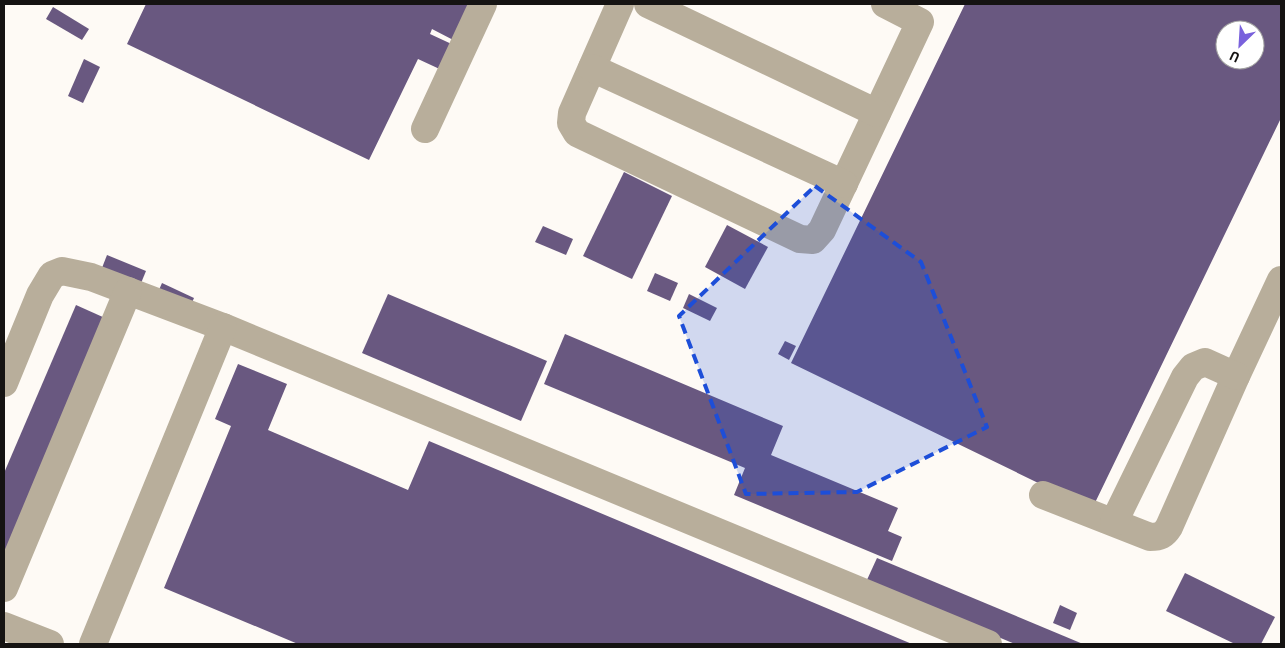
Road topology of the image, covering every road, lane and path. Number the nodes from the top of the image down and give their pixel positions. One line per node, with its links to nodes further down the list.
1 (483, 4): 8 (lane)
2 (620, 4): 6 (lane)
3 (648, 4): 7 (lane)
4 (885, 4): 5 (lane)
5 (924, 13): 7 (lane)
6 (592, 68): 9 (lane); 9 (lane)
7 (877, 113): 9 (lane)
8 (425, 129)
9 (844, 184)
10 (1281, 280): 13 (lane)
11 (128, 291): 12 (lane); 14 (lane); 17 (lane)
12 (223, 327): 20 (lane); 21 (lane)
13 (1236, 376): 16 (lane); 16 (lane)
14 (4, 383)
15 (1043, 495): 16 (lane)
16 (1114, 522)
17 (4, 588)
18 (4, 626): 19 (lane)
19 (50, 644)
20 (94, 644)
21 (988, 644)

